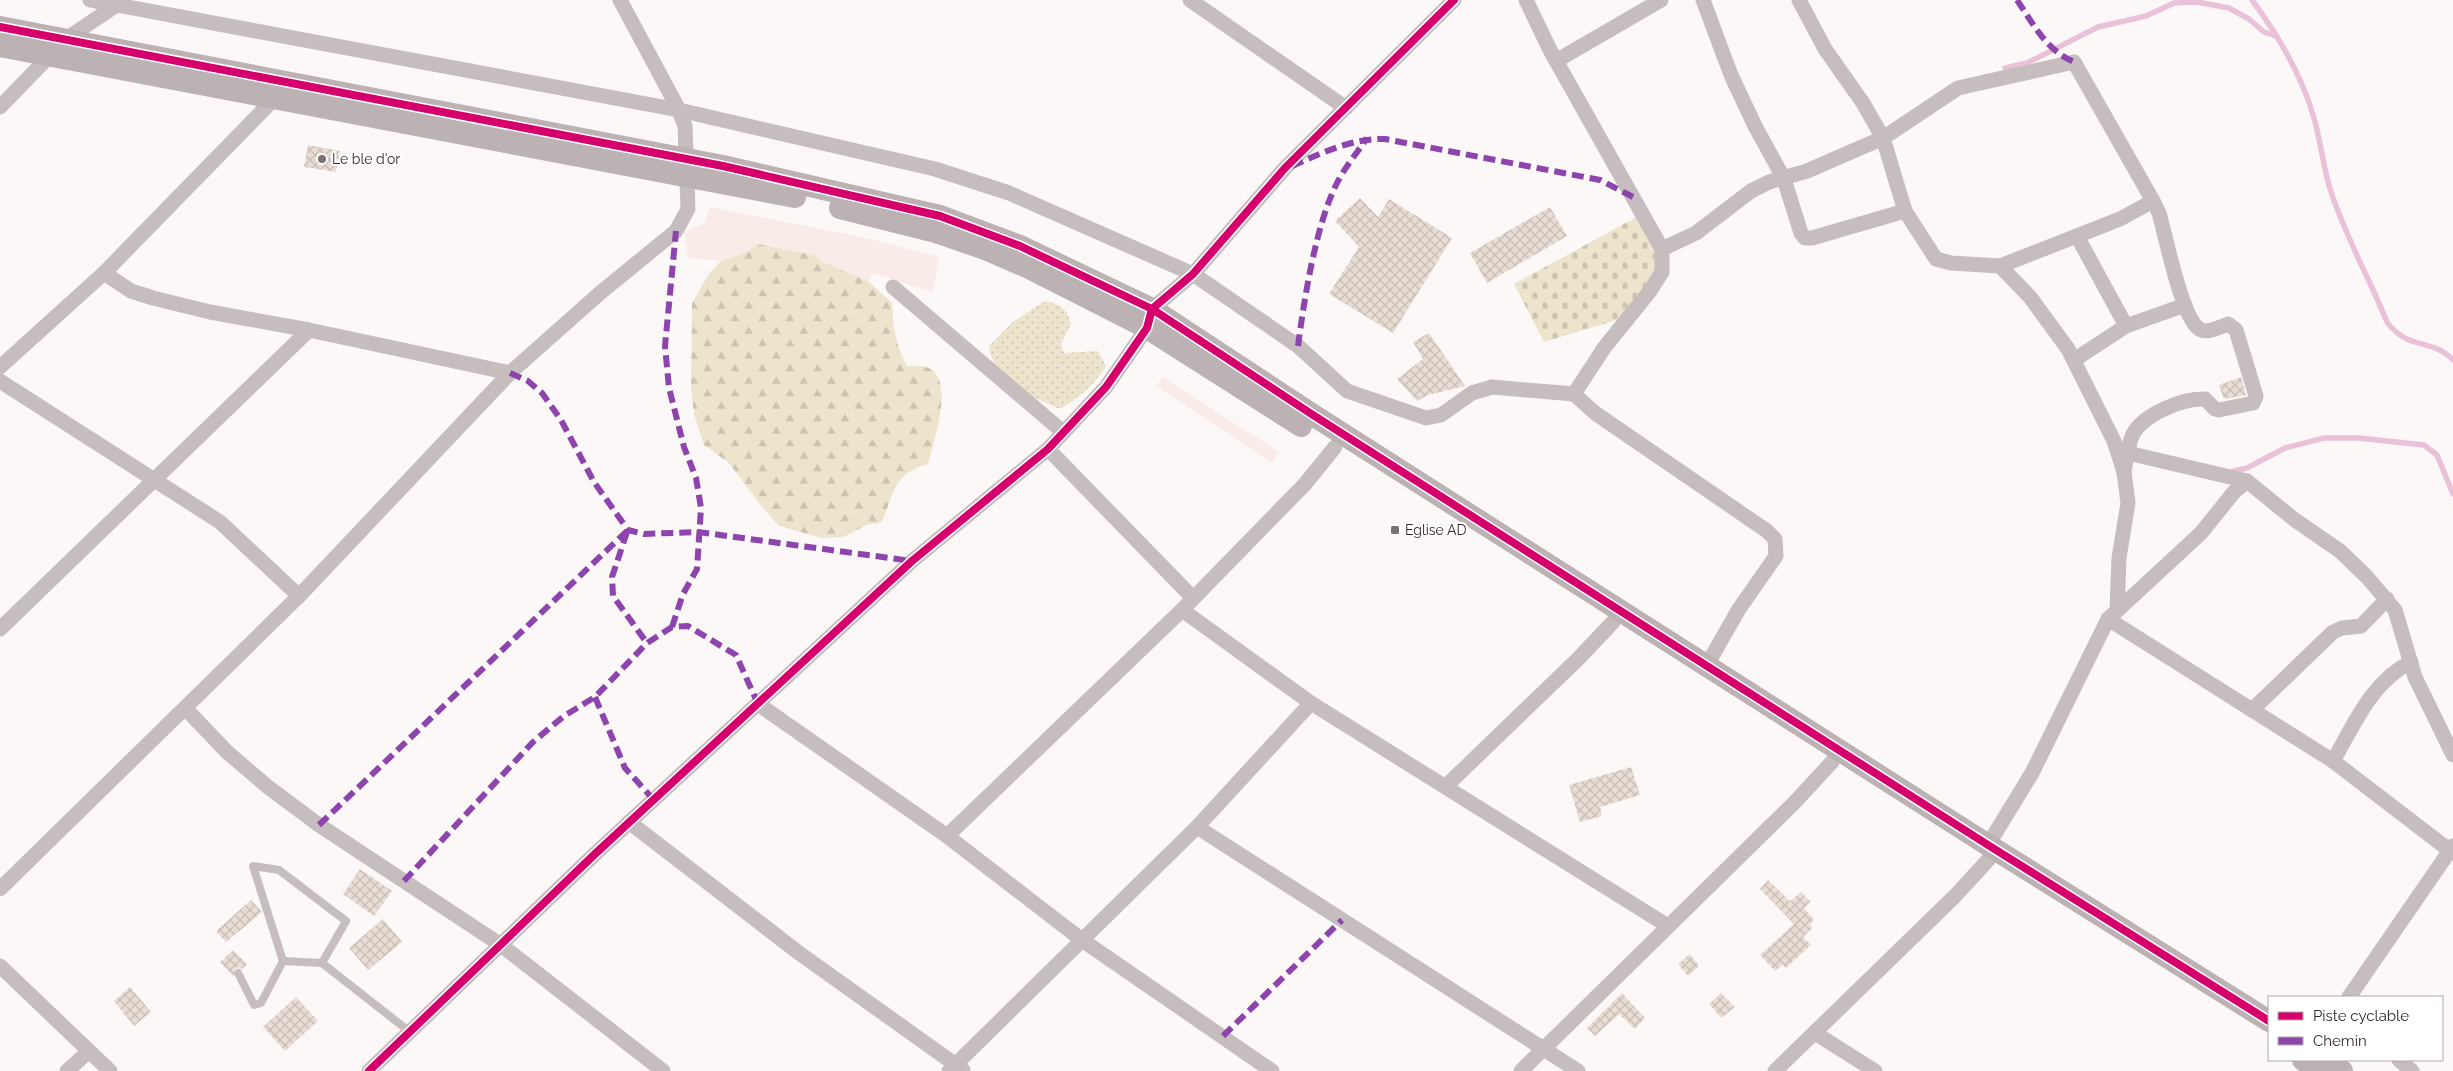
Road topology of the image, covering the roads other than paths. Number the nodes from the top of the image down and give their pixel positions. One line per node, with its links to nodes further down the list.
1 (90, 0): 9 (street)
2 (620, 0): 17 (street)
3 (1190, 0): 16 (street)
4 (1454, 0): 16 (street)
5 (1526, 0): 13 (street)
6 (1661, 0): 13 (street)
7 (1703, 0): 20 (street)
8 (1799, 0): 18 (street)
9 (120, 3): 12 (street); 17 (street)
10 (0, 27): 12 (street)
11 (0, 46): 12 (street)
12 (59, 47): 14 (street); 15 (street); 19 (street)
13 (1556, 61): 24 (street)
14 (275, 98): 19 (street); 26 (street)
15 (0, 107)
16 (1346, 108): 27 (street)
17 (679, 110): 19 (street); 27 (street)
18 (1883, 138): 20 (street); 21 (street); 22 (street)
19 (686, 168): 30 (street); 35 (street)
20 (1784, 179): 22 (street); 24 (street)
21 (2153, 201): 23 (street); 29 (street)
22 (1905, 211): 25 (street)
23 (2077, 236): 25 (street); 31 (street)
24 (1662, 249): 37 (street)
25 (2000, 266): 33 (street)
26 (104, 273): 32 (street); 34 (street)
27 (1193, 274): 30 (street); 37 (street)
28 (893, 287): 38 (street)
29 (2185, 305): 31 (street); 41 (street)
30 (1150, 318): 38 (street); 39 (street); 53 (street)
31 (2126, 326): 33 (street)
32 (309, 330): 35 (street); 43 (street)
33 (2074, 360): 42 (street)
34 (0, 367)
35 (510, 373): 45 (street)
36 (0, 381): 43 (street)
37 (1574, 394): 53 (street)
38 (1063, 432): 40 (street)
39 (1334, 447): 46 (street); 50 (street)
40 (1048, 449): 46 (street); 55 (street)
41 (2128, 453): 42 (street); 44 (street)
42 (2124, 472): 49 (street)
43 (156, 479): 45 (street); 51 (street)
44 (2247, 481): 47 (street); 49 (street)
45 (299, 596): 56 (street)
46 (1193, 598): 48 (street)
47 (2387, 599): 52 (street); 57 (street)
48 (1182, 610): 54 (street); 64 (street)
49 (2113, 614): 57 (street); 66 (street)
50 (1612, 622): 60 (street); 61 (street)
51 (0, 629)
52 (2410, 662): 58 (street); 59 (street)
53 (1707, 664): 66 (street)
54 (1311, 703): 61 (street); 63 (street)
55 (758, 704): 62 (street); 64 (street)
56 (186, 709): 67 (street); 70 (street)
57 (2252, 710): 59 (street)
58 (2453, 756)
59 (2333, 761): 65 (street)
60 (1832, 762): 66 (street); 68 (street)
61 (1446, 786): 68 (street)
62 (629, 822): 70 (street); 84 (street)
63 (1197, 827): 69 (street); 80 (street)
64 (948, 836): 69 (street)
65 (2451, 849): 75 (street)
66 (1989, 852): 76 (street); 78 (street); 79 (street)
67 (0, 889)
68 (1668, 926): 80 (street)
69 (1082, 940): 84 (street); 89 (street)
70 (501, 945): 77 (street); 88 (street)
71 (283, 961): 72 (lane); 72 (lane); 74 (lane)
72 (322, 962): 77 (lane)
73 (0, 966): 81 (street)
74 (238, 973)
75 (2350, 996)
76 (2268, 1019)
77 (410, 1032): 87 (street)
78 (1815, 1033): 92 (street); 93 (street)
79 (2268, 1037)
80 (1543, 1049): 90 (street); 91 (street)
81 (89, 1051): 85 (street); 86 (street)
82 (2400, 1061): 95 (street)
83 (2314, 1066): 94 (street)
84 (956, 1069)
85 (67, 1071)
86 (110, 1071)
87 (369, 1071)
88 (664, 1071)
89 (1272, 1071)
90 (1521, 1071)
91 (1578, 1071)
92 (1775, 1071)
93 (1875, 1071)
94 (2342, 1071)
95 (2412, 1071)

